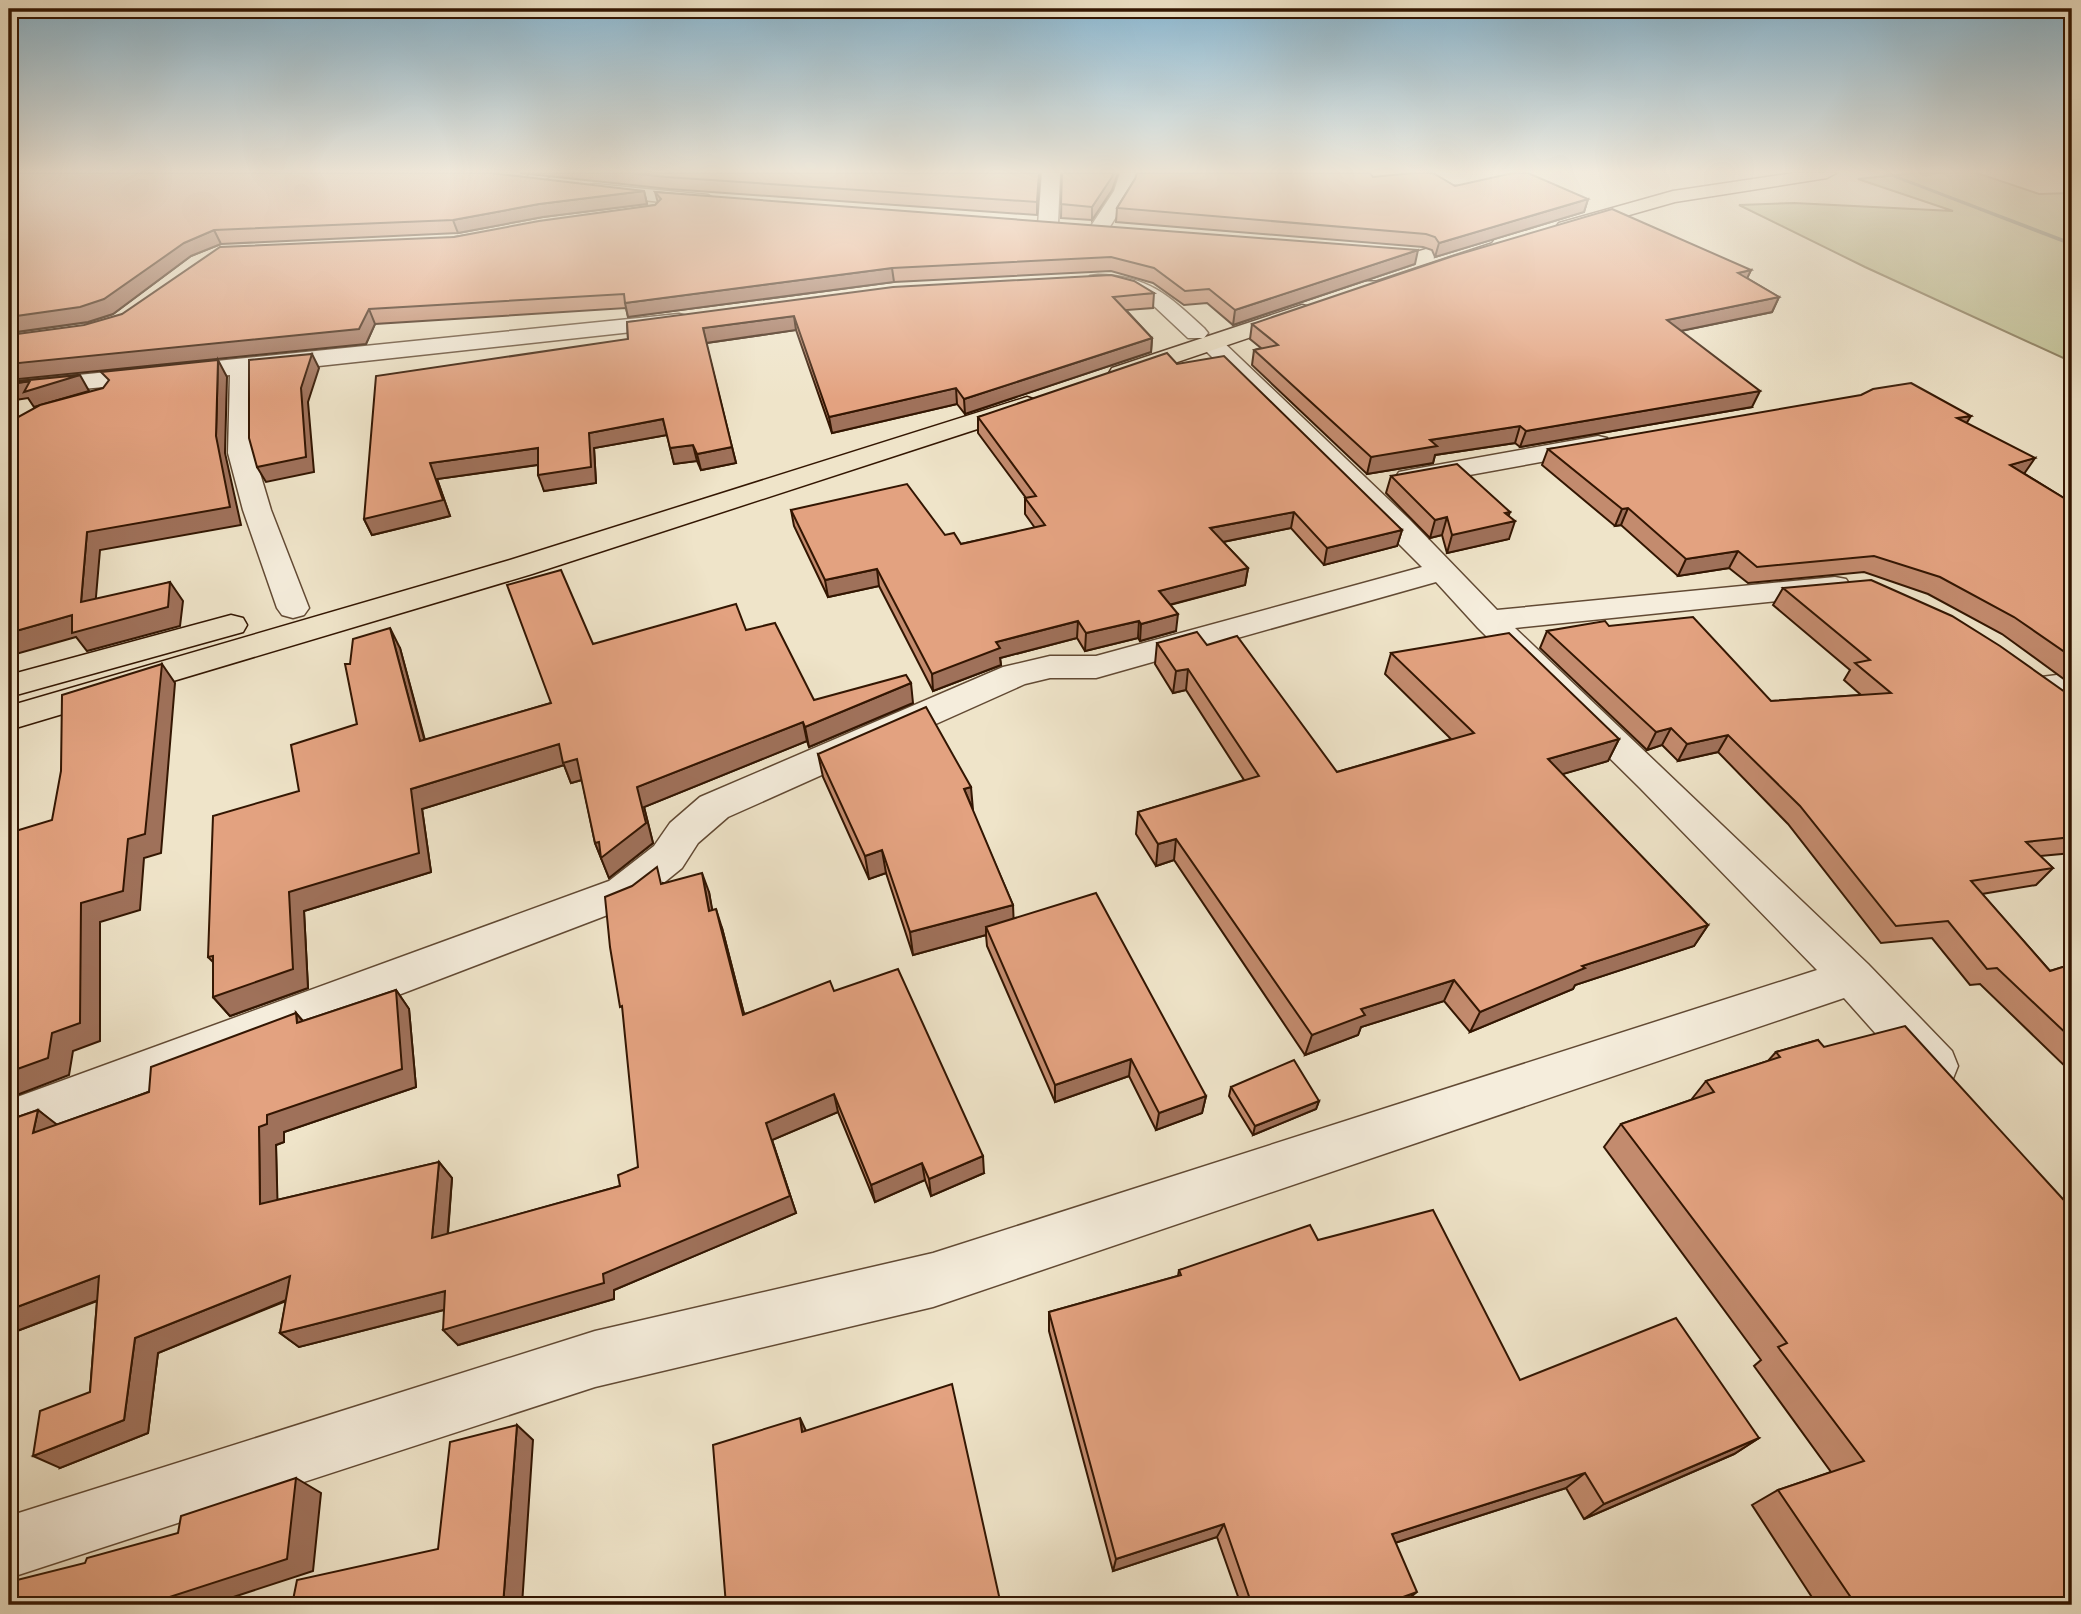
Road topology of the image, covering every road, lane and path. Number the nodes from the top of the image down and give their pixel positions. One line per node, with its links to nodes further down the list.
1 (1459, 248): 4 (main road)
2 (1477, 248): 4 (main road)
3 (1370, 251): 4 (street)
4 (1423, 256)
5 (1070, 282): 8 (street)
6 (1326, 298): 8 (main road)
7 (701, 318): 9 (street)
8 (1204, 338): 11 (main road); 15 (street)
9 (242, 367): 10 (street); 18 (street)
10 (183, 373): 12 (street); 13 (street)
11 (1094, 374)
12 (9, 389)
13 (68, 408)
14 (1619, 441): 15 (street)
15 (1358, 487): 16 (street)
16 (1441, 571): 19 (street); 24 (street)
17 (1864, 584): 19 (street)
18 (272, 614): 20 (main road); 21 (main road)
19 (1489, 621): 22 (street)
20 (9, 686)
21 (9, 718)
22 (1852, 978): 23 (street); 25 (street)
23 (1957, 1089)
24 (9, 1122)
25 (9, 1547)

